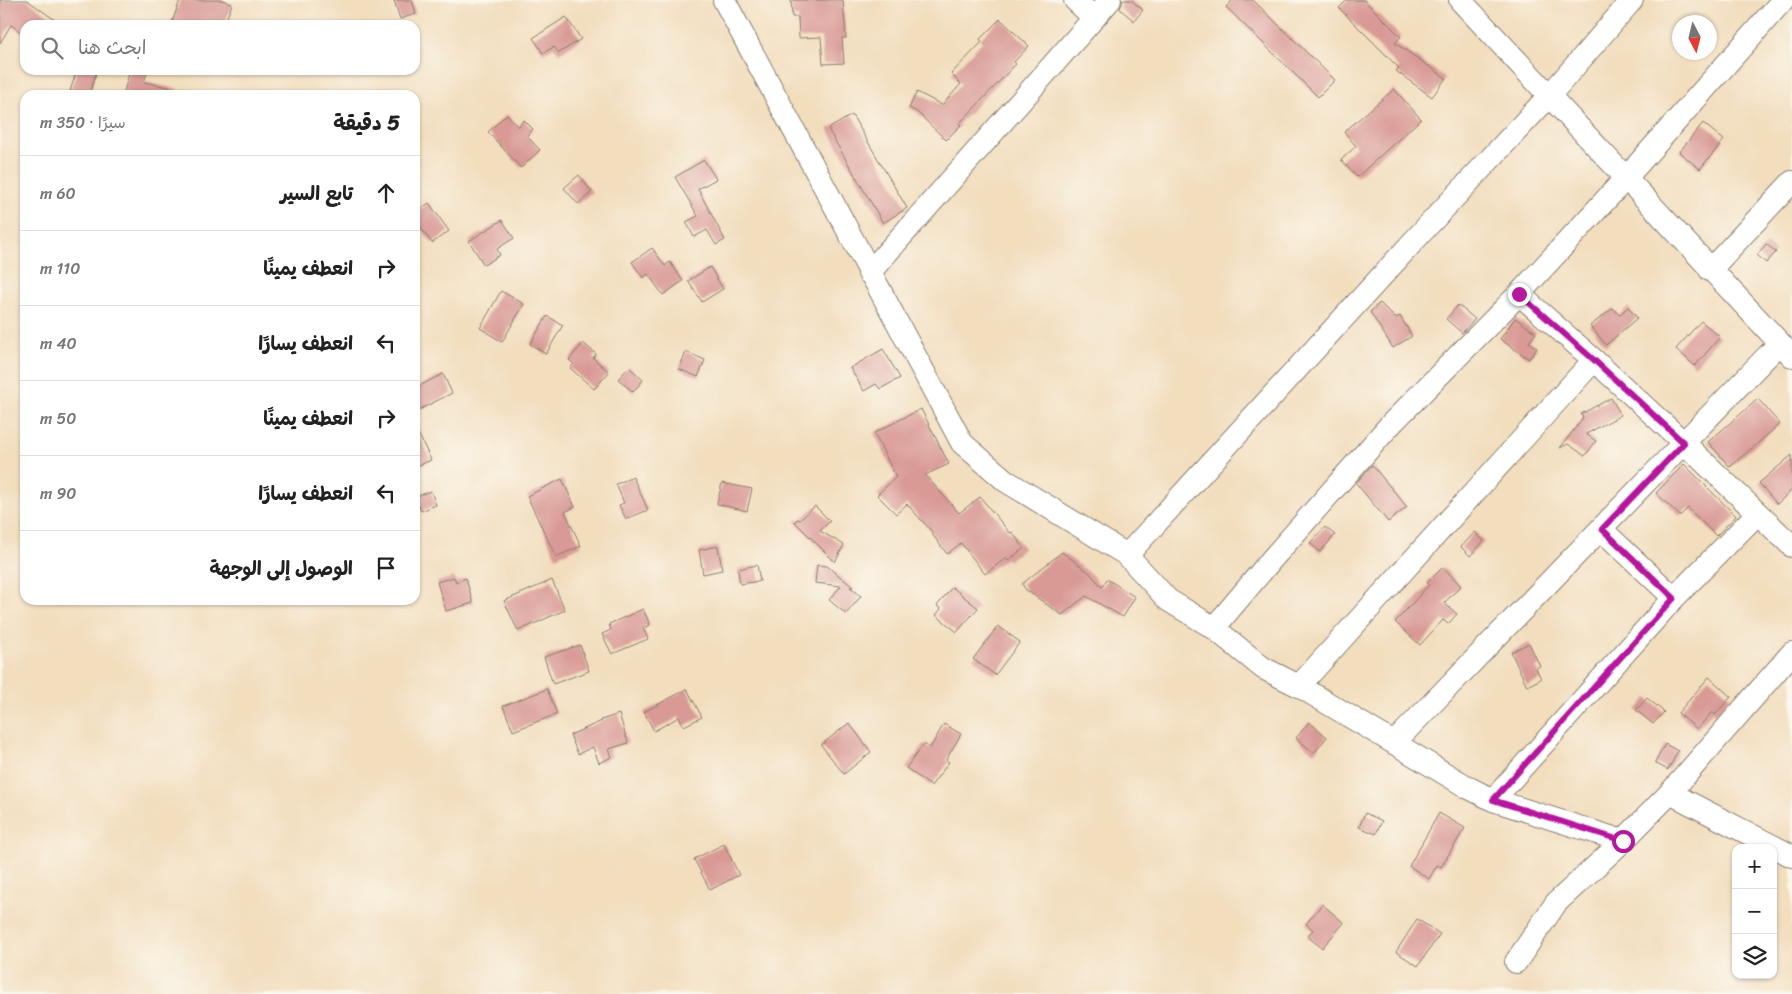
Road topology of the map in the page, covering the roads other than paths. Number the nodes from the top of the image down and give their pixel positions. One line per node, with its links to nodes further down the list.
1 (724, 0): 12 (street)
2 (1075, 0): 7 (street)
3 (1110, 0): 7 (street)
4 (1460, 0): 8 (street)
5 (1632, 0): 8 (street)
6 (1783, 0): 9 (street)
7 (1094, 18): 12 (street)
8 (1549, 96): 9 (street); 20 (street)
9 (1625, 179): 11 (street); 13 (street)
10 (1792, 182): 11 (street)
11 (1710, 270): 14 (street)
12 (870, 273): 20 (street)
13 (1519, 294): 15 (street); 22 (street)
14 (1785, 350): 16 (street)
15 (1594, 360): 16 (street); 24 (street)
16 (1684, 443): 17 (street); 18 (street)
17 (1757, 514): 19 (street); 21 (street)
18 (1602, 529): 21 (street); 25 (street)
19 (1792, 546)
20 (1128, 555): 22 (street)
21 (1674, 598): 27 (street)
22 (1214, 628): 24 (street)
23 (1792, 653): 26 (street)
24 (1298, 686): 25 (street)
25 (1394, 744): 27 (street)
26 (1670, 793): 28 (street); 29 (street)
27 (1493, 800): 28 (street)
28 (1623, 841): 30 (street)
29 (1792, 856)
30 (1516, 962)

